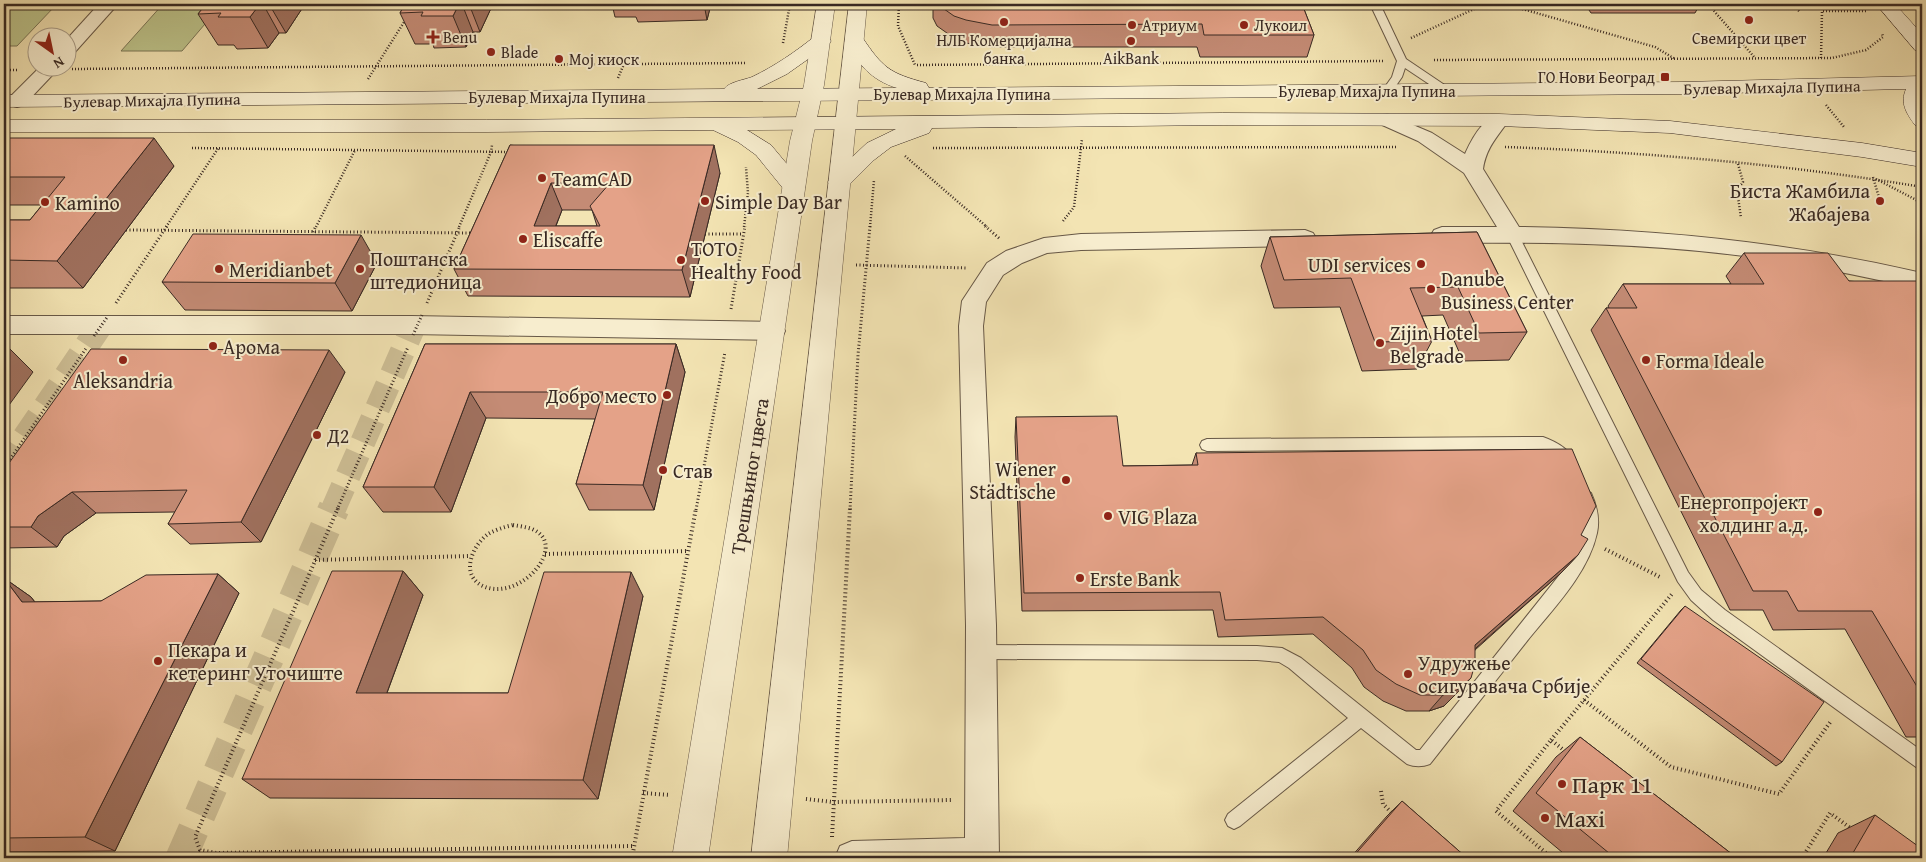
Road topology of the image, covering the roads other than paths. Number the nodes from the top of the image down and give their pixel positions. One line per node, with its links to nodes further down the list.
1 (109, 4): 6 (street)
2 (826, 4): 7 (main road, Трешњиног цвета)
3 (858, 4): 8 (main road)
4 (1375, 4): 10 (lane)
5 (1876, 7): 9 (main road)
6 (78, 37)
7 (821, 41): 16 (main road, Трешњиног цвета); 18 (main road)
8 (854, 41): 15 (main road); 17 (main road)
9 (1922, 46)
10 (1402, 61): 13 (lane); 14 (lane)
11 (36, 78): 19 (street)
12 (1921, 83): 13 (main road, Булевар Михајла Пупина); 22 (main road)
13 (1445, 90): 14 (main road, Булевар Михајла Пупина)
14 (1387, 91): 15 (main road, Булевар Михајла Пупина)
15 (952, 94): 17 (main road, Булевар Михајла Пупина)
16 (812, 95): 17 (main road, Булевар Михајла Пупина); 18 (main road, Булевар Михајла Пупина); 25 (main road, Трешњиног цвета)
17 (850, 95): 24 (main road)
18 (714, 96): 19 (main road, Булевар Михајла Пупина)
19 (10, 101)
20 (1387, 120): 21 (main road, Булевар Михајла Пупина); 23 (main road, Булевар Михајла Пупина); 30 (street, Булевар Михајла Пупина)
21 (1499, 120): 29 (main road, Булевар Михајла Пупина); 30 (street)
22 (1922, 120)
23 (952, 121): 24 (main road, Булевар Михајла Пупина); 31 (main road)
24 (846, 122): 25 (main road, Булевар Михајла Пупина); 31 (main road)
25 (805, 123): 26 (main road, Булевар Михајла Пупина); 32 (main road, Трешњиног цвета)
26 (710, 124): 27 (main road, Булевар Михајла Пупина); 32 (main road)
27 (14, 126): 28 (street)
28 (4, 134)
29 (1922, 160)
30 (1472, 168): 33 (street, Булевар Михајла Пупина)
31 (839, 182): 47 (main road)
32 (794, 188): 38 (main road, Трешњиног цвета)
33 (1512, 234): 34 (street); 36 (street); 42 (lane)
34 (1419, 236)
35 (1323, 238): 40 (street)
36 (1922, 281)
37 (4, 325): 38 (street)
38 (773, 331): 46 (main road, Трешњиног цвета)
39 (1207, 445): 41 (lane)
40 (982, 652): 41 (lane); 45 (street)
41 (1361, 718): 43 (lane)
42 (1922, 760)
43 (1234, 820)
44 (842, 849): 45 (street)
45 (982, 857)
46 (690, 858)
47 (769, 858)

